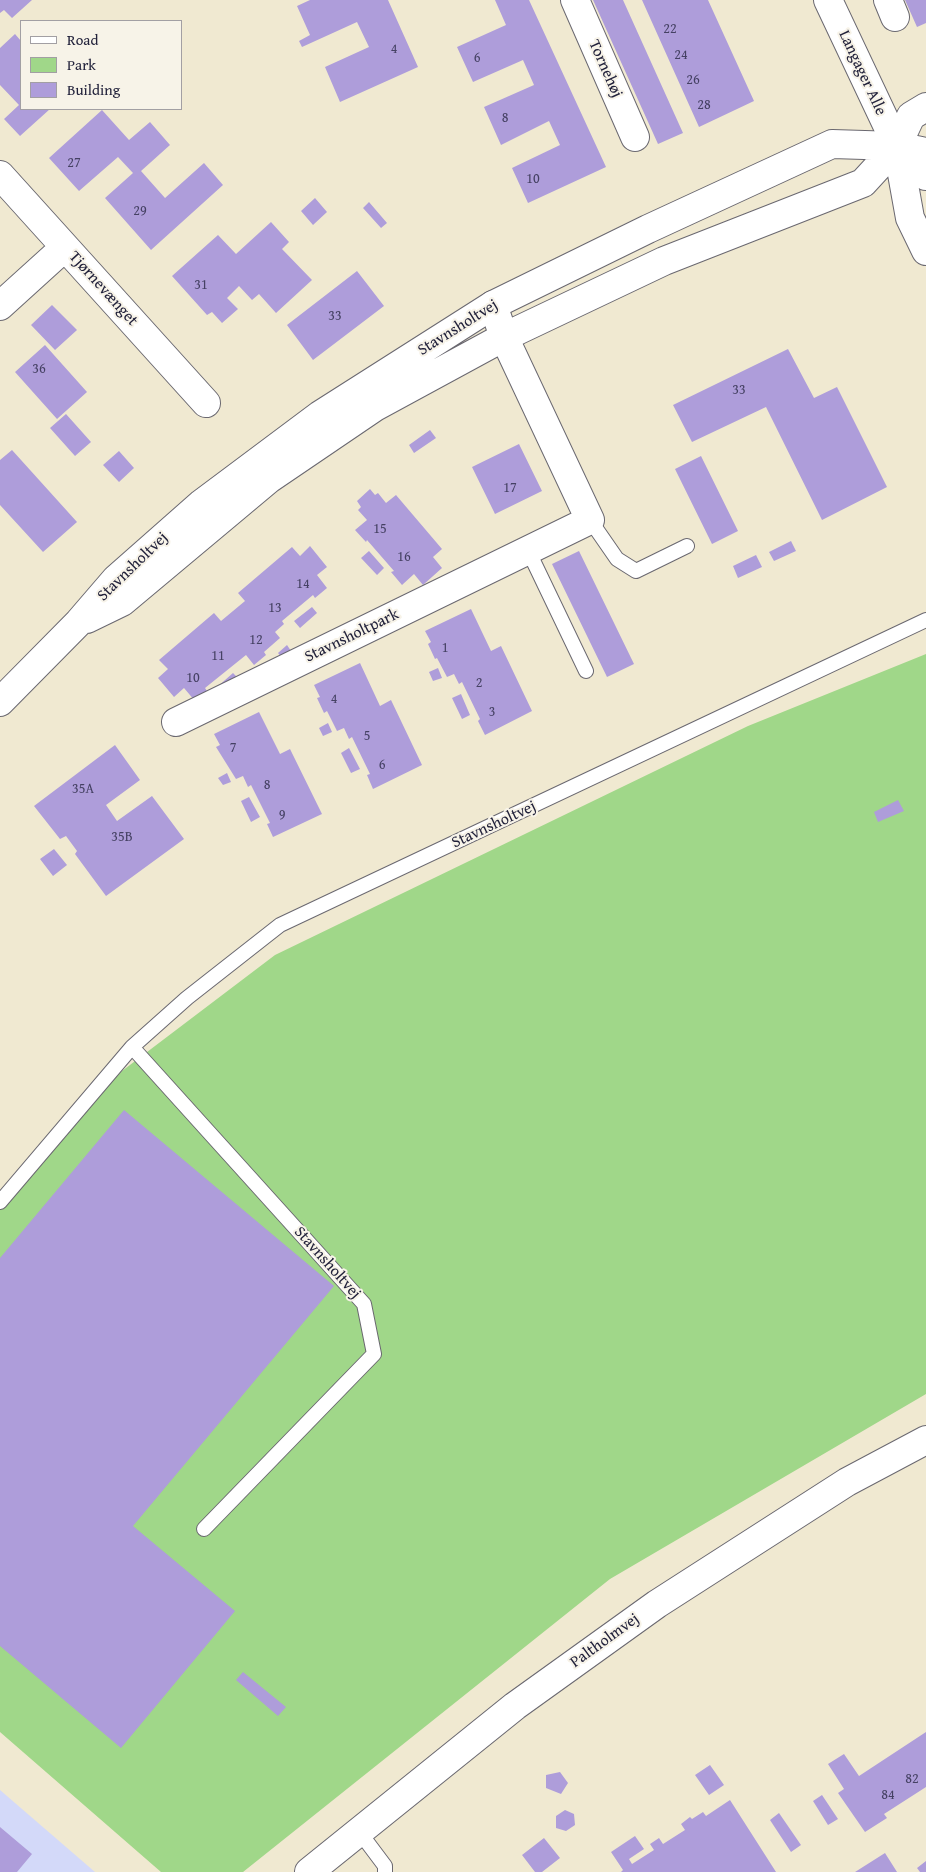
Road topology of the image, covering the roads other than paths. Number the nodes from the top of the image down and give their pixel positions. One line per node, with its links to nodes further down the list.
1 (576, 0): 5 (street, Tornehøj)
2 (828, 0): 6 (street, Langager Alle)
3 (926, 107): 6 (street, Stavnsholtvej)
4 (926, 132): 6 (street, Stavnsholtvej)
5 (636, 137)
6 (897, 146): 7 (street, Stavnsholtvej); 9 (street); 11 (street); 12 (street, Stavnsholtvej); 14 (street, Stavnsholtvej)
7 (926, 152)
8 (0, 175): 10 (street, Tjørnevænget)
9 (926, 176)
10 (65, 247): 13 (street); 15 (street, Tjørnevænget)
11 (926, 251)
12 (493, 305): 14 (street); 20 (street, Stavnsholtvej)
13 (0, 306)
14 (504, 337): 16 (street); 20 (street, Stavnsholtvej)
15 (206, 403)
16 (590, 520): 17 (lane); 18 (street, Stavnsholtpark)
17 (687, 546)
18 (528, 550): 23 (lane); 25 (street, Stavnsholtpark)
19 (926, 620): 22 (lane, Stavnsholtvej)
20 (79, 622): 24 (street, Stavnsholtvej)
21 (926, 627): 22 (lane, Stavnsholtvej)
22 (881, 640): 26 (lane, Stavnsholtvej)
23 (586, 671)
24 (0, 702)
25 (176, 722)
26 (132, 1047): 27 (lane, Stavnsholtvej); 29 (lane, Stavnsholtvej)
27 (0, 1202)
28 (925, 1440): 30 (street, Paltholmvej)
29 (204, 1529)
30 (358, 1830): 31 (street, Paltholmvej); 32 (lane)
31 (310, 1872)
32 (385, 1872)

